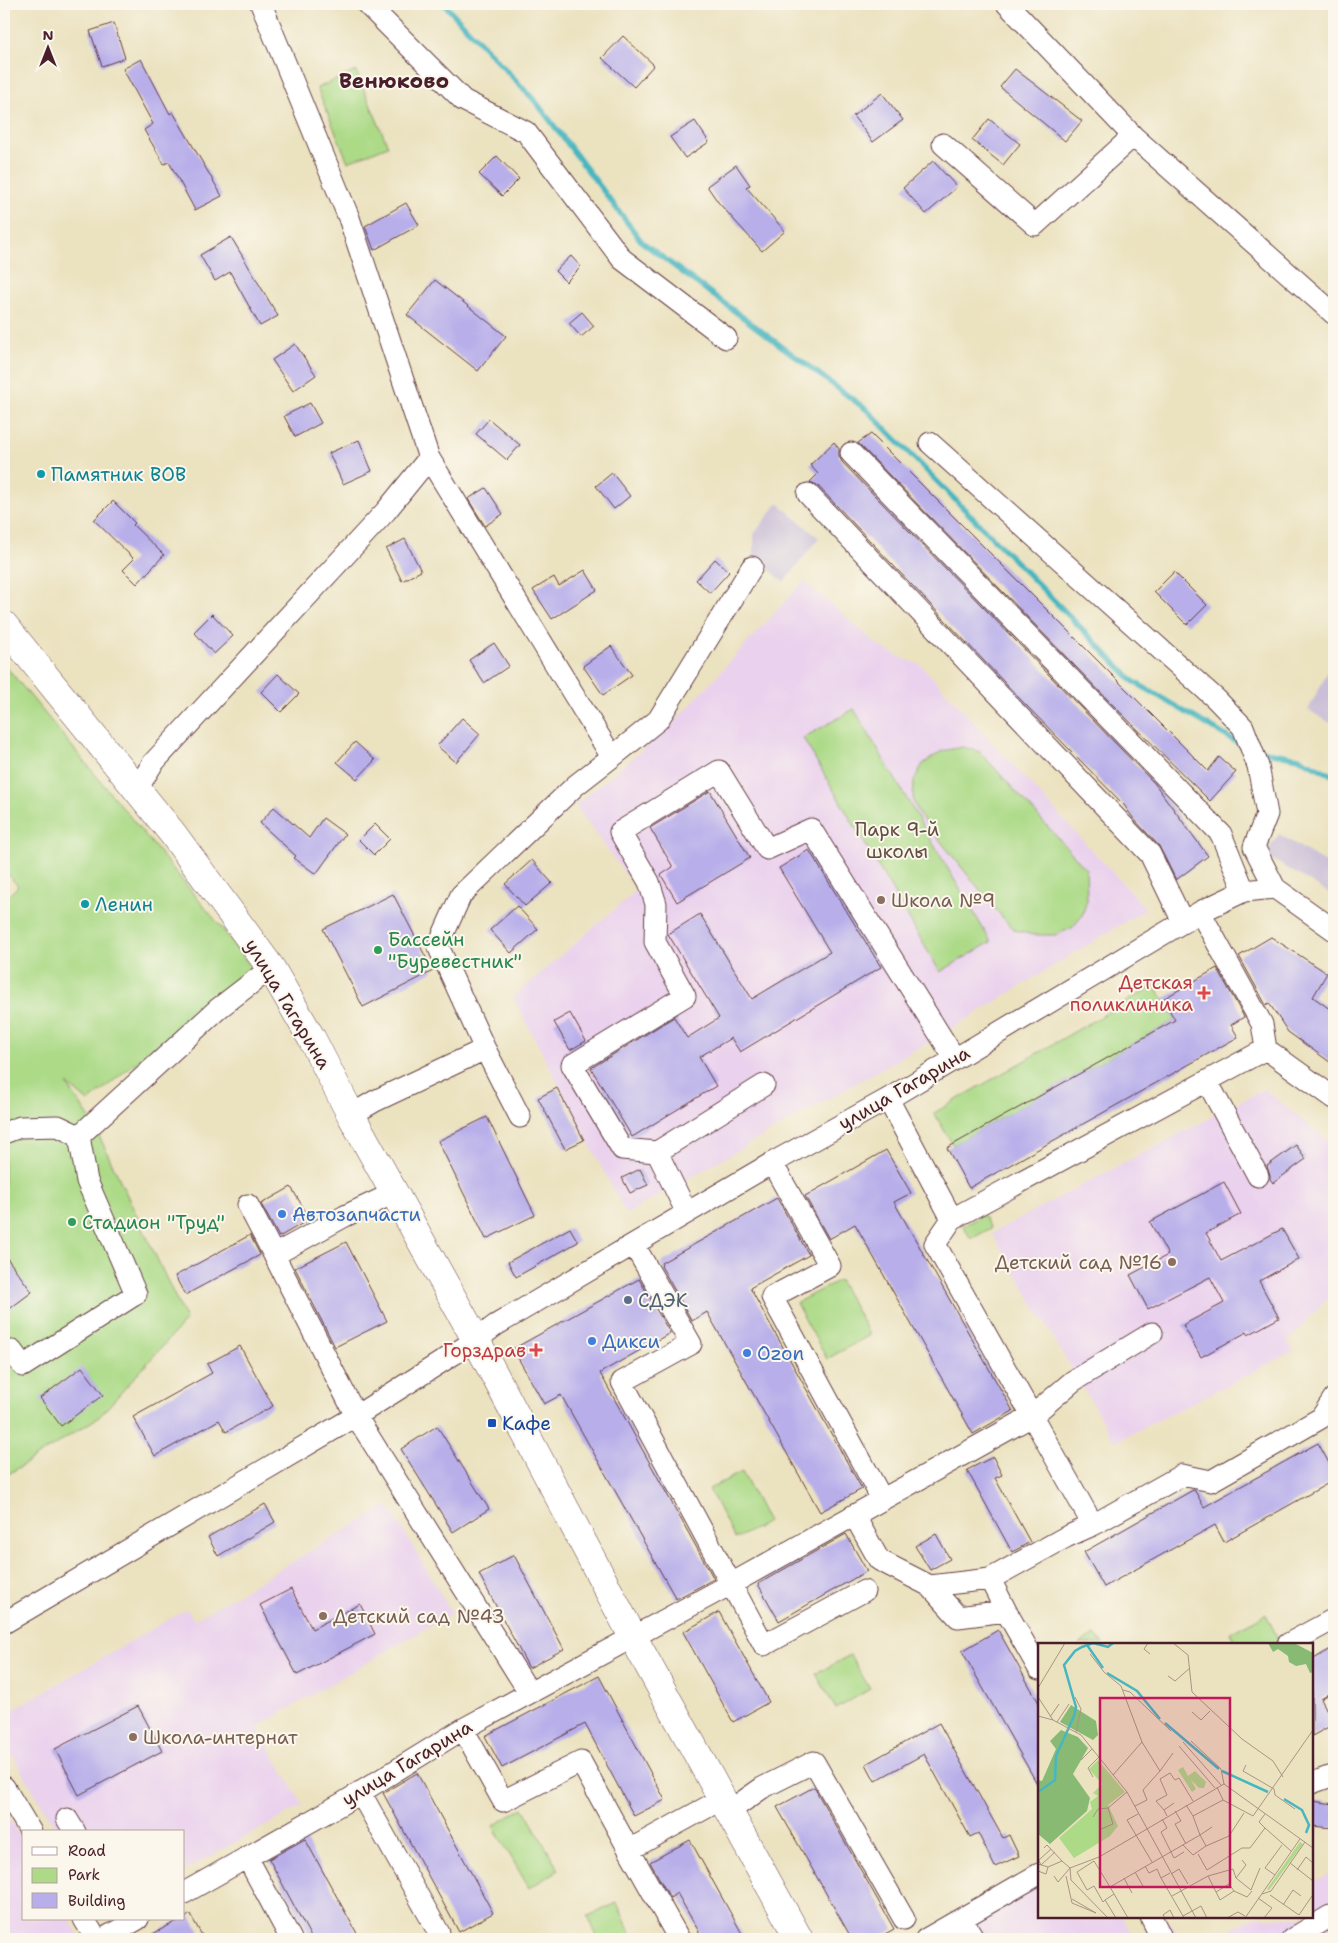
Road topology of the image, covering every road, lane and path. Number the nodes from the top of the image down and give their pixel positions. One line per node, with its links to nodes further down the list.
1 (261, 4): 10 (street)
2 (366, 4): 7 (street)
3 (1007, 4): 4 (street)
4 (1133, 136): 5 (street); 6 (street)
5 (943, 144)
6 (1334, 314)
7 (726, 338)
8 (930, 443): 16 (street)
9 (851, 453): 17 (street)
10 (429, 458): 14 (street); 15 (street)
11 (808, 494): 18 (street)
12 (752, 567): 14 (street)
13 (4, 625): 15 (main road, улица Гагарина)
14 (612, 757): 21 (street)
15 (137, 789): 20 (main road, улица Гагарина)
16 (1275, 888): 17 (street, улица Гагарина); 19 (street)
17 (1244, 891): 18 (street, улица Гагарина)
18 (1192, 917): 22 (street); 23 (street, улица Гагарина)
19 (1334, 930)
20 (271, 968): 28 (main road, улица Гагарина); 31 (street)
21 (485, 1049): 28 (street); 29 (street)
22 (1266, 1049): 24 (street); 26 (street)
23 (955, 1059): 27 (street, улица Гагарина); 32 (street)
24 (1207, 1081): 34 (street); 38 (street)
25 (764, 1085): 32 (street)
26 (1334, 1098)
27 (888, 1099): 33 (street, улица Гагарина); 38 (street)
28 (351, 1115): 35 (main road, улица Гагарина)
29 (520, 1117)
30 (4, 1133): 31 (street)
31 (79, 1136): 43 (street)
32 (657, 1152): 37 (street)
33 (772, 1163): 37 (street, улица Гагарина); 47 (street)
34 (1258, 1176)
35 (394, 1192): 40 (street); 42 (main road, улица Гагарина)
36 (248, 1205): 40 (street)
37 (687, 1213): 39 (street, улица Гагарина)
38 (952, 1219): 46 (street)
39 (634, 1245): 42 (street, улица Гагарина); 51 (street)
40 (274, 1255): 45 (street)
41 (1152, 1333): 46 (street)
42 (476, 1340): 45 (street); 57 (main road, улица Гагарина)
43 (12, 1351)
44 (1334, 1398): 49 (street)
45 (356, 1416): 56 (street); 60 (street)
46 (1032, 1416): 47 (street); 49 (street)
47 (882, 1500): 48 (street)
48 (854, 1515): 51 (street); 52 (street)
49 (1093, 1525): 50 (street)
50 (990, 1579): 52 (street); 54 (street)
51 (731, 1584): 53 (street); 57 (street)
52 (930, 1586): 54 (street)
53 (864, 1590)
54 (1006, 1611): 59 (street)
55 (1334, 1619): 58 (street)
56 (4, 1623)
57 (633, 1637): 60 (street, улица Гагарина); 66 (main road, улица Гагарина)
58 (1290, 1643)
59 (1038, 1668)
60 (529, 1692): 61 (street, улица Гагарина)
61 (463, 1729): 65 (street, улица Гагарина); 68 (street)
62 (1334, 1775): 63 (street)
63 (1313, 1783)
64 (4, 1787): 67 (street)
65 (360, 1792): 69 (street, улица Гагарина); 78 (street)
66 (725, 1806): 68 (street); 73 (street); 83 (main road, улица Гагарина)
67 (30, 1830)
68 (629, 1850): 82 (street)
69 (246, 1857): 71 (street, улица Гагарина); 81 (street)
70 (1038, 1875): 74 (street)
71 (185, 1892)
72 (1152, 1918): 86 (street)
73 (904, 1919)
74 (962, 1919): 84 (street); 85 (street)
75 (85, 1920): 79 (street)
76 (131, 1921): 80 (street)
77 (1334, 1922): 87 (street)
78 (439, 1933)
79 (96, 1939)
80 (103, 1939)
81 (292, 1939)
82 (679, 1939)
83 (799, 1939)
84 (926, 1939)
85 (974, 1939)
86 (1162, 1939)
87 (1292, 1939)

